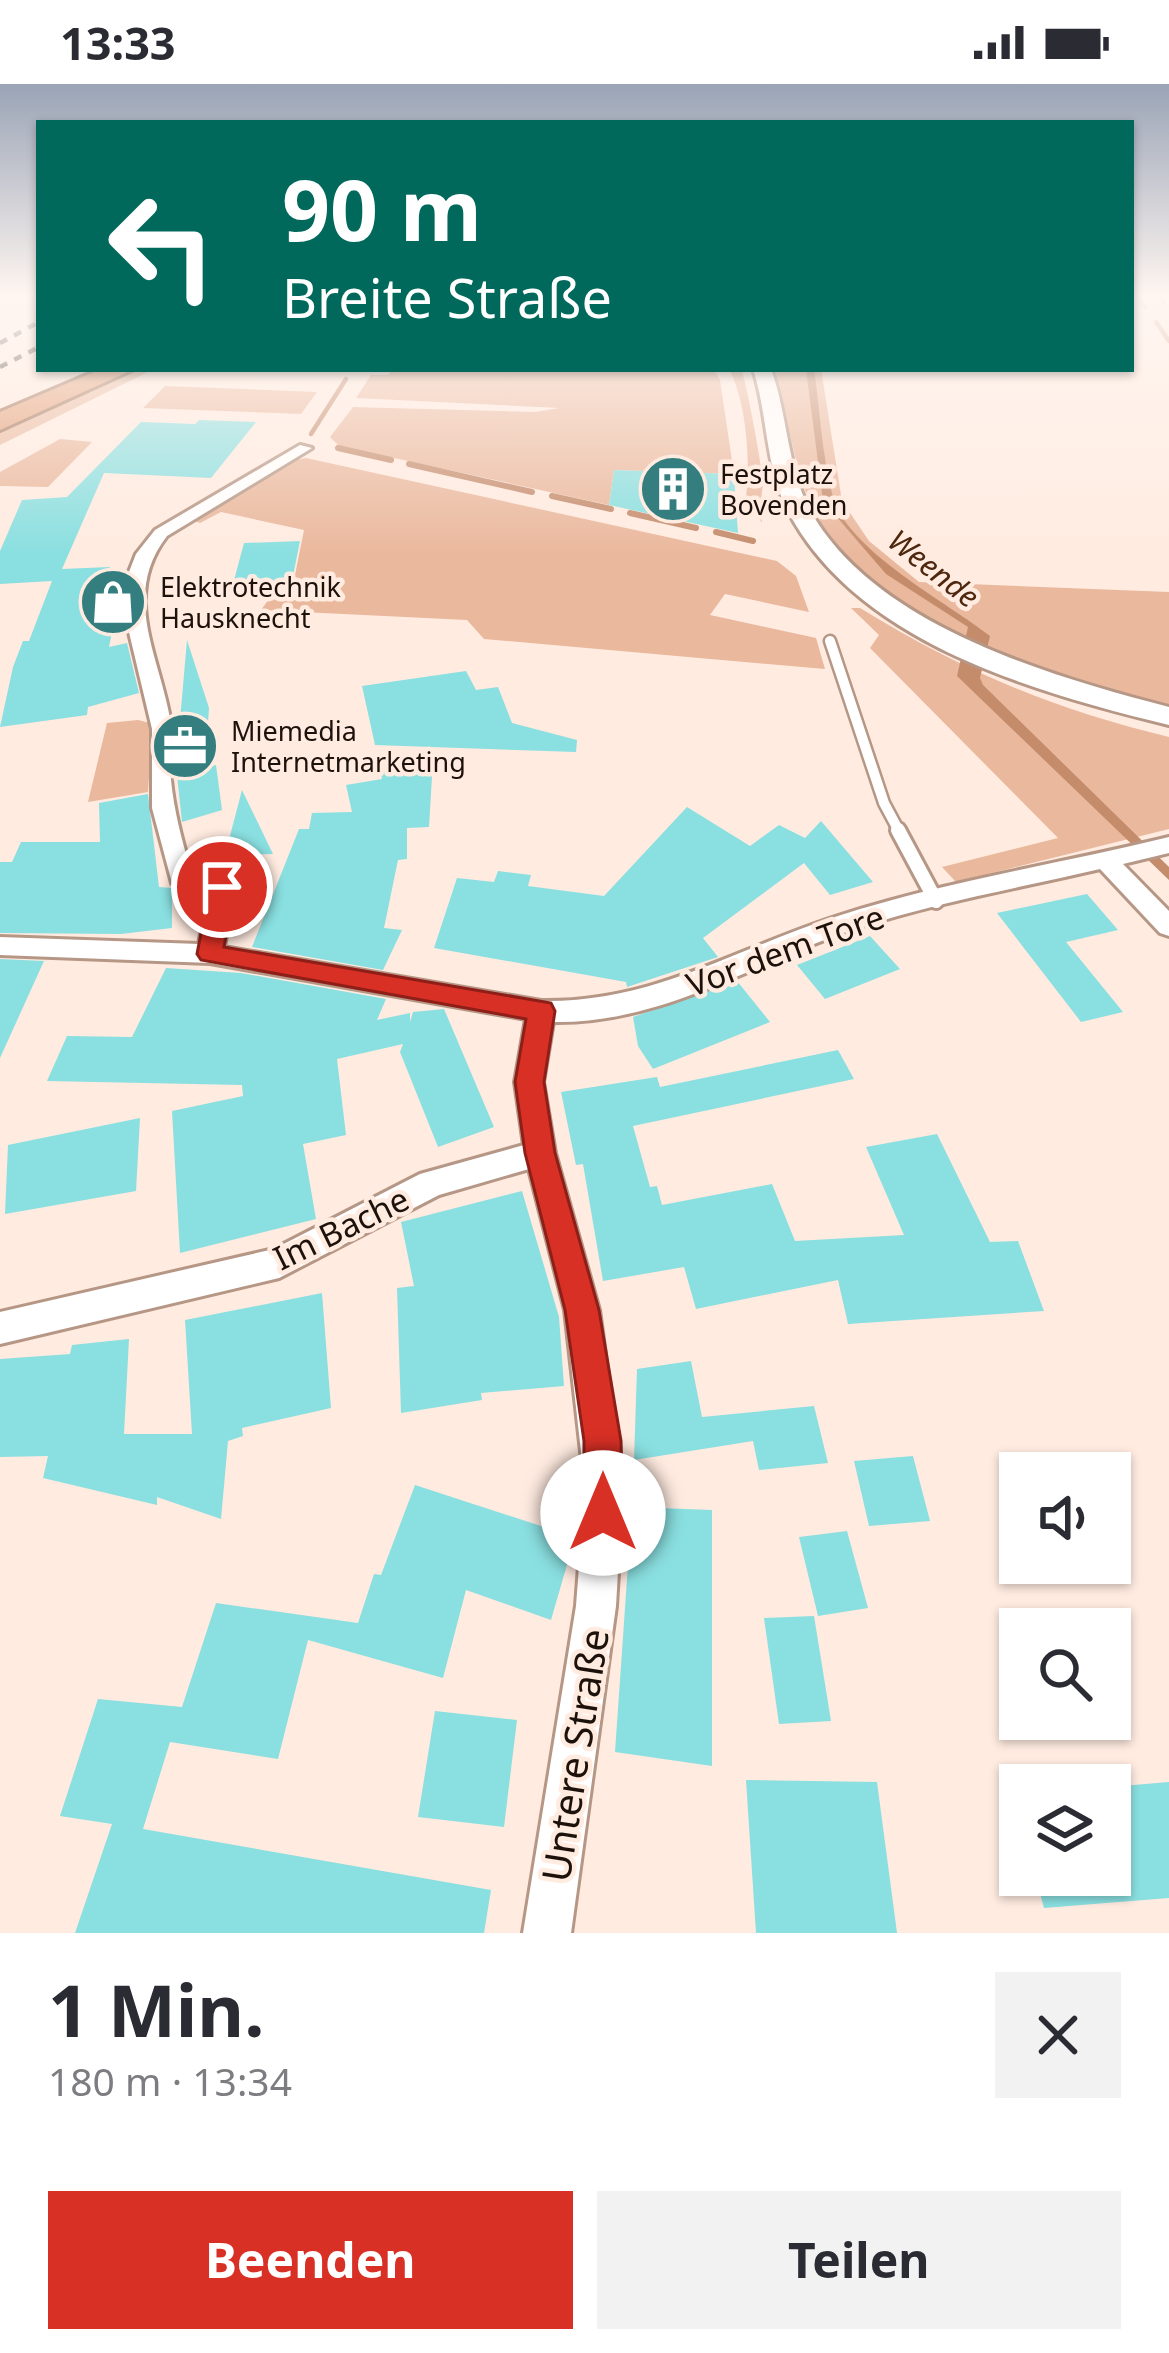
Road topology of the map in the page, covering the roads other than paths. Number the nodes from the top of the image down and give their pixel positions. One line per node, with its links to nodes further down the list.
1 (31, 383): 4 (highway)
2 (89, 383): 5 (highway)
3 (765, 383): 8 (main road)
4 (0, 399)
5 (0, 422)
6 (305, 448): 14 (street)
7 (830, 641): 11 (lane)
8 (1169, 716)
9 (1168, 845): 10 (street, Vor dem Tore)
10 (1114, 858): 11 (street, Vor dem Tore); 12 (street)
11 (936, 901): 15 (street, Vor dem Tore)
12 (1169, 927)
13 (0, 946): 14 (street, Vor dem Tore)
14 (210, 954): 15 (street, Vor dem Tore)
15 (541, 1011): 16 (street, Untere Straße)
16 (540, 1153): 17 (street, Im Bache); 18 (street, Untere Straße)
17 (0, 1328)
18 (547, 1933)

